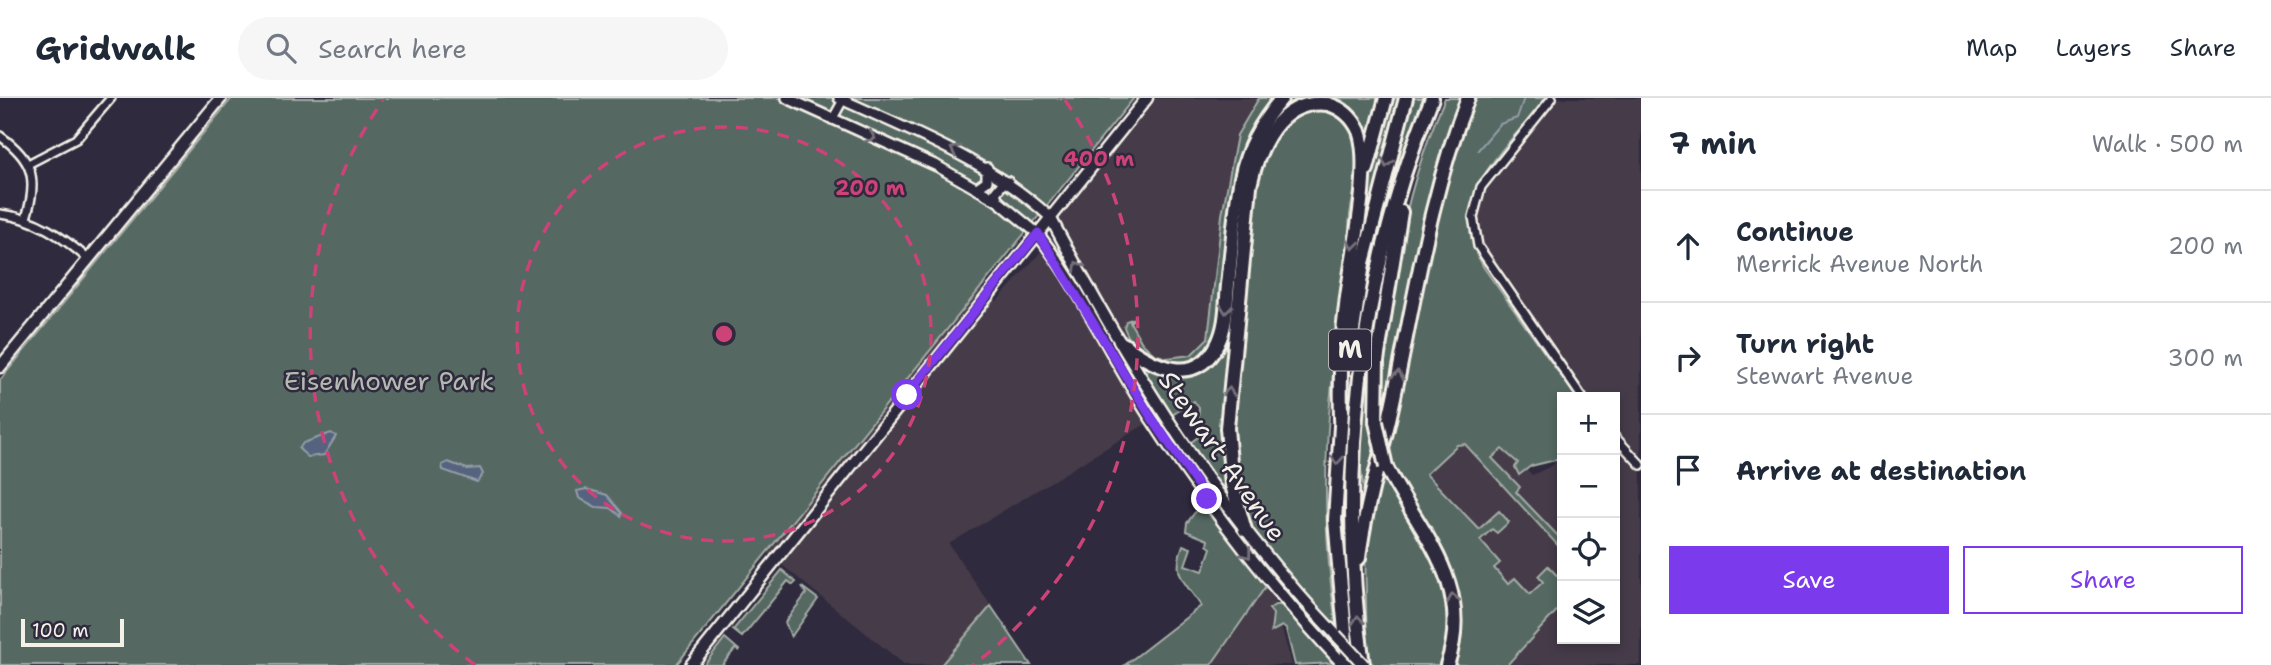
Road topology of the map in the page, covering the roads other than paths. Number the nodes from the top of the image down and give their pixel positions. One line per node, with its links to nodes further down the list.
1 (98, 98): 12 (street)
2 (221, 98): 26 (main road)
3 (787, 98): 13 (street)
4 (1147, 98): 23 (main road)
5 (1282, 98): 27 (highway, one-way to 27)
6 (1386, 98): 20 (highway)
7 (1406, 98): 34 (highway, M, one-way to 34)
8 (1432, 98): 16 (highway, M)
9 (1468, 98): 41 (highway, one-way to 9)
10 (1552, 98): 31 (street)
11 (841, 99): 13 (street); 17 (street, one-way to 11)
12 (108, 101): 15 (street)
13 (832, 120): 19 (street, one-way to 19)
14 (0, 136): 15 (street)
15 (28, 164): 24 (street)
16 (1407, 166): 41 (highway, M); 45 (highway, one-way to 16, bridge)
17 (987, 168): 18 (street); 19 (street)
18 (1008, 182): 21 (street); 23 (street)
19 (977, 188): 21 (street)
20 (1361, 190): 34 (highway, one-way to 34); 40 (highway, one-way to 20)
21 (998, 201): 25 (street)
22 (0, 214): 24 (street)
23 (1050, 217): 25 (main road); 27 (main road, Stewart Avenue, one-way to 23)
24 (26, 218): 26 (street)
25 (1038, 233): 30 (main road, Stewart Avenue); 43 (main road)
26 (89, 260): 28 (main road)
27 (1123, 344): 29 (main road, Stewart Avenue)
28 (0, 367)
29 (1138, 370): 30 (main road); 33 (main road, Stewart Avenue)
30 (1132, 387): 32 (main road, Stewart Avenue)
31 (1579, 392)
32 (1149, 414): 33 (main road); 37 (main road, Stewart Avenue)
33 (1167, 418): 38 (main road, Stewart Avenue)
34 (1341, 418): 42 (highway, M, one-way to 42)
35 (1620, 442): 36 (street)
36 (1641, 465)
37 (1200, 489): 38 (main road); 39 (main road, Stewart Avenue)
38 (1215, 489): 39 (main road); 40 (main road, Stewart Avenue)
39 (1207, 499): 42 (main road, Stewart Avenue, one-way to 42)
40 (1245, 530): 44 (main road, Stewart Avenue, bridge)
41 (1355, 589): 44 (highway, M, one-way to 41)
42 (1344, 663)
43 (691, 665)
44 (1364, 665)
45 (1447, 665)

